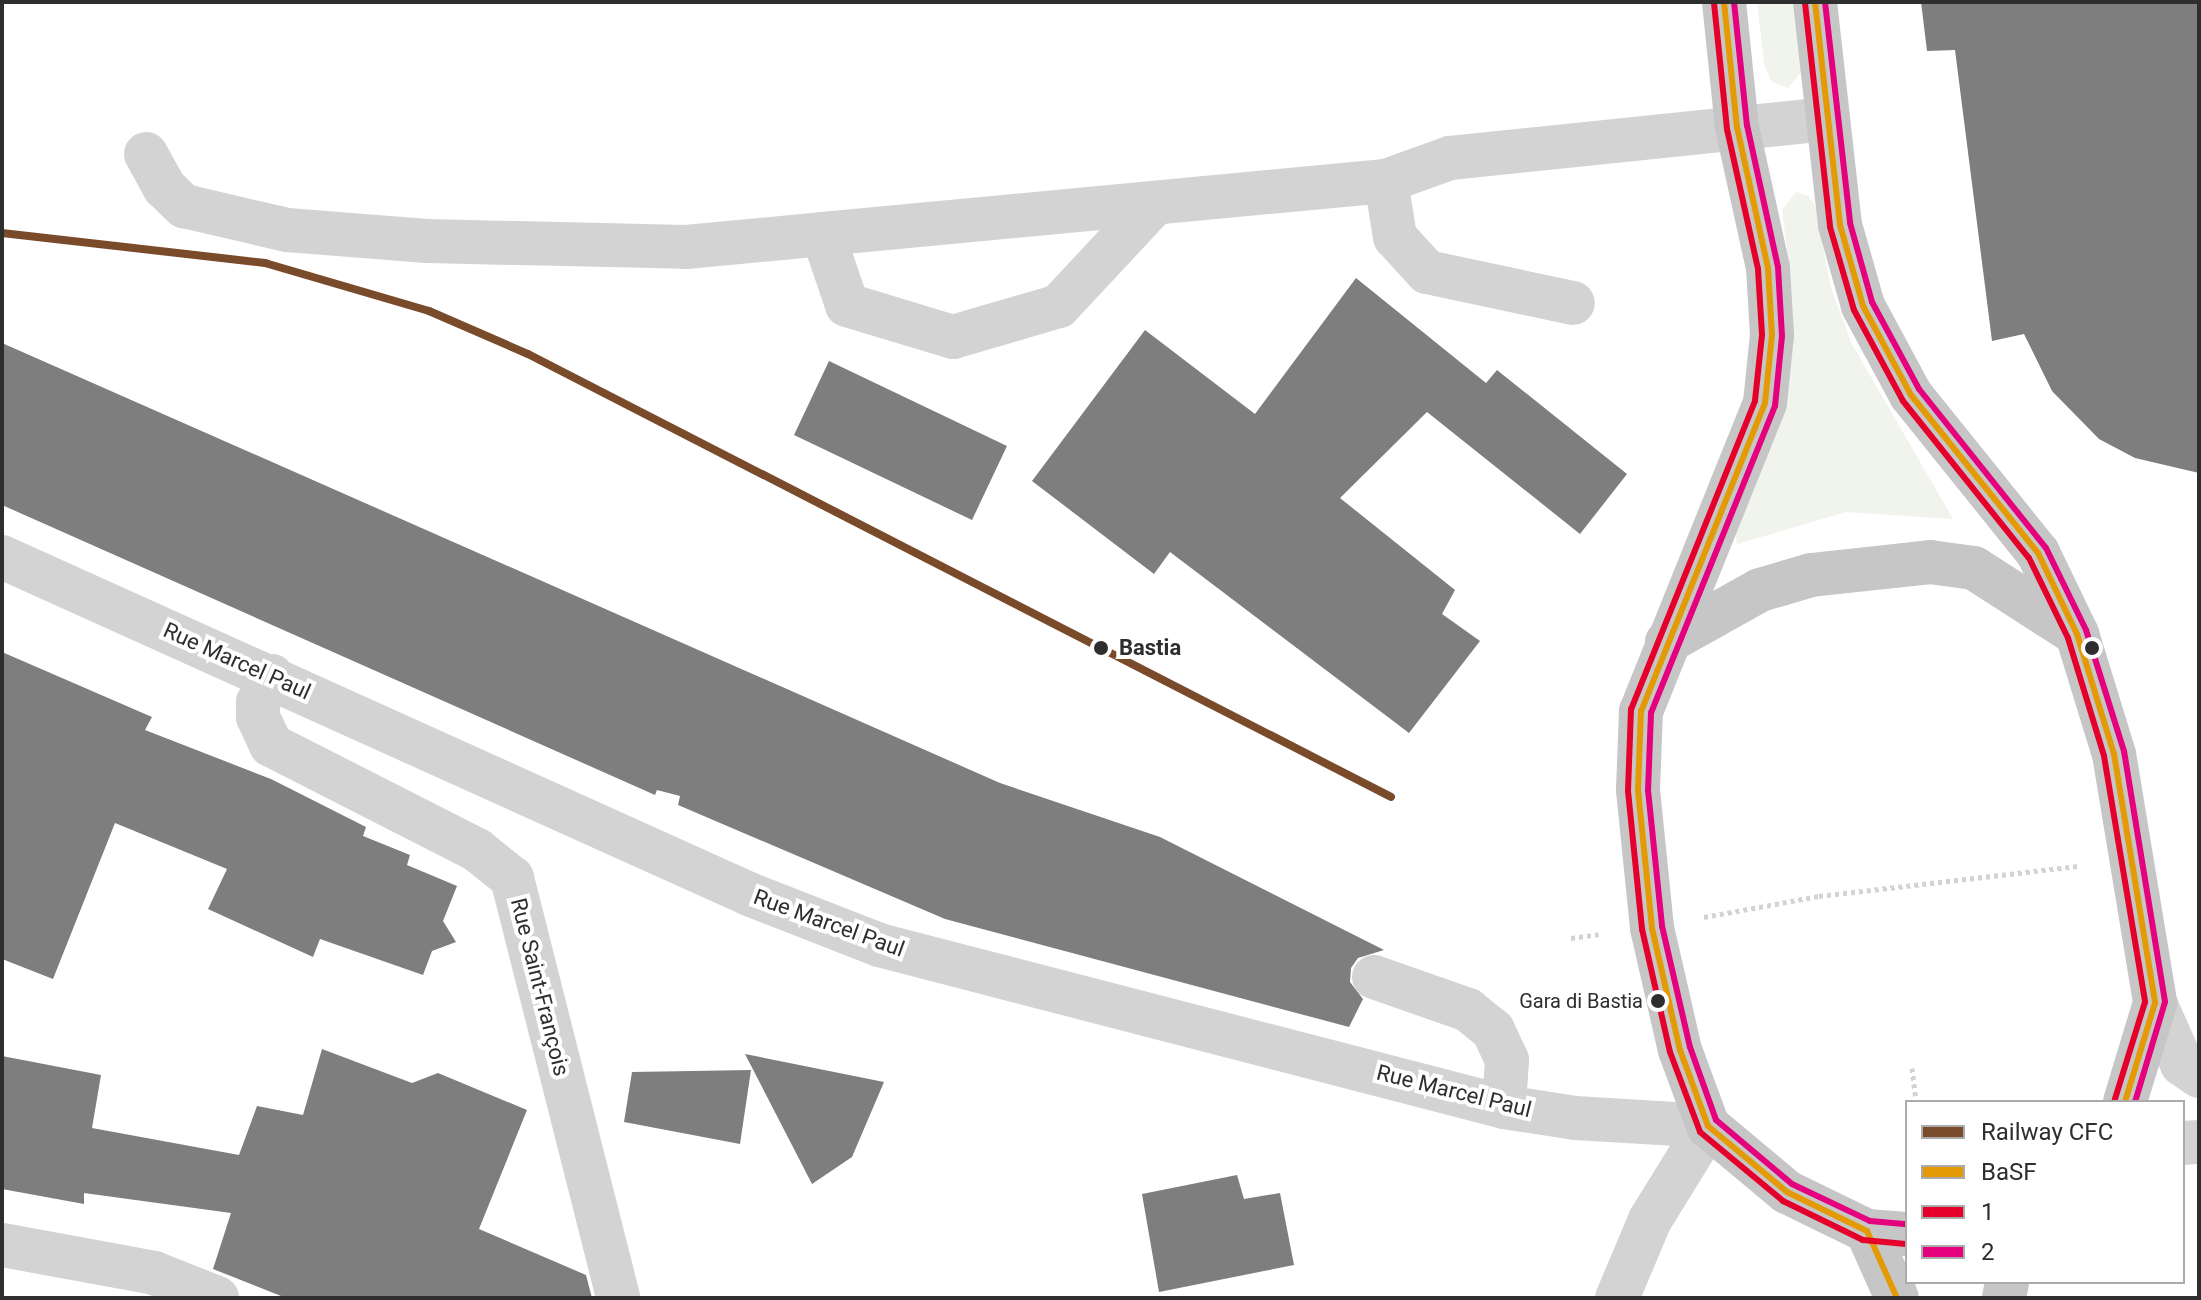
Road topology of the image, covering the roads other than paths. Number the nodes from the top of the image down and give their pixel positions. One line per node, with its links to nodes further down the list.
1 (1724, 2): 4 (main road)
2 (1815, 2): 3 (main road)
3 (1828, 119): 4 (street); 11 (main road)
4 (1737, 127): 6 (street); 12 (main road)
5 (146, 154): 8 (street)
6 (1386, 181): 7 (street); 9 (street)
7 (1155, 203): 8 (street); 8 (street)
8 (823, 234)
9 (1573, 303)
10 (2, 557): 13 (street, Rue Marcel Paul)
11 (2077, 634): 12 (main road); 15 (main road)
12 (1667, 642): 19 (main road)
13 (272, 676): 18 (street, Rue Marcel Paul); 23 (street, Rue Saint-François)
14 (1374, 977): 18 (street)
15 (2155, 1003): 16 (street); 17 (main road)
16 (2199, 1076)
17 (2126, 1100)
18 (1504, 1107): 19 (street, Rue Marcel Paul)
19 (1708, 1126): 20 (main road); 24 (street)
20 (1887, 1233): 25 (main road)
21 (2, 1245): 22 (street)
22 (217, 1298)
23 (618, 1298)
24 (1617, 1298)
25 (1897, 1298)

